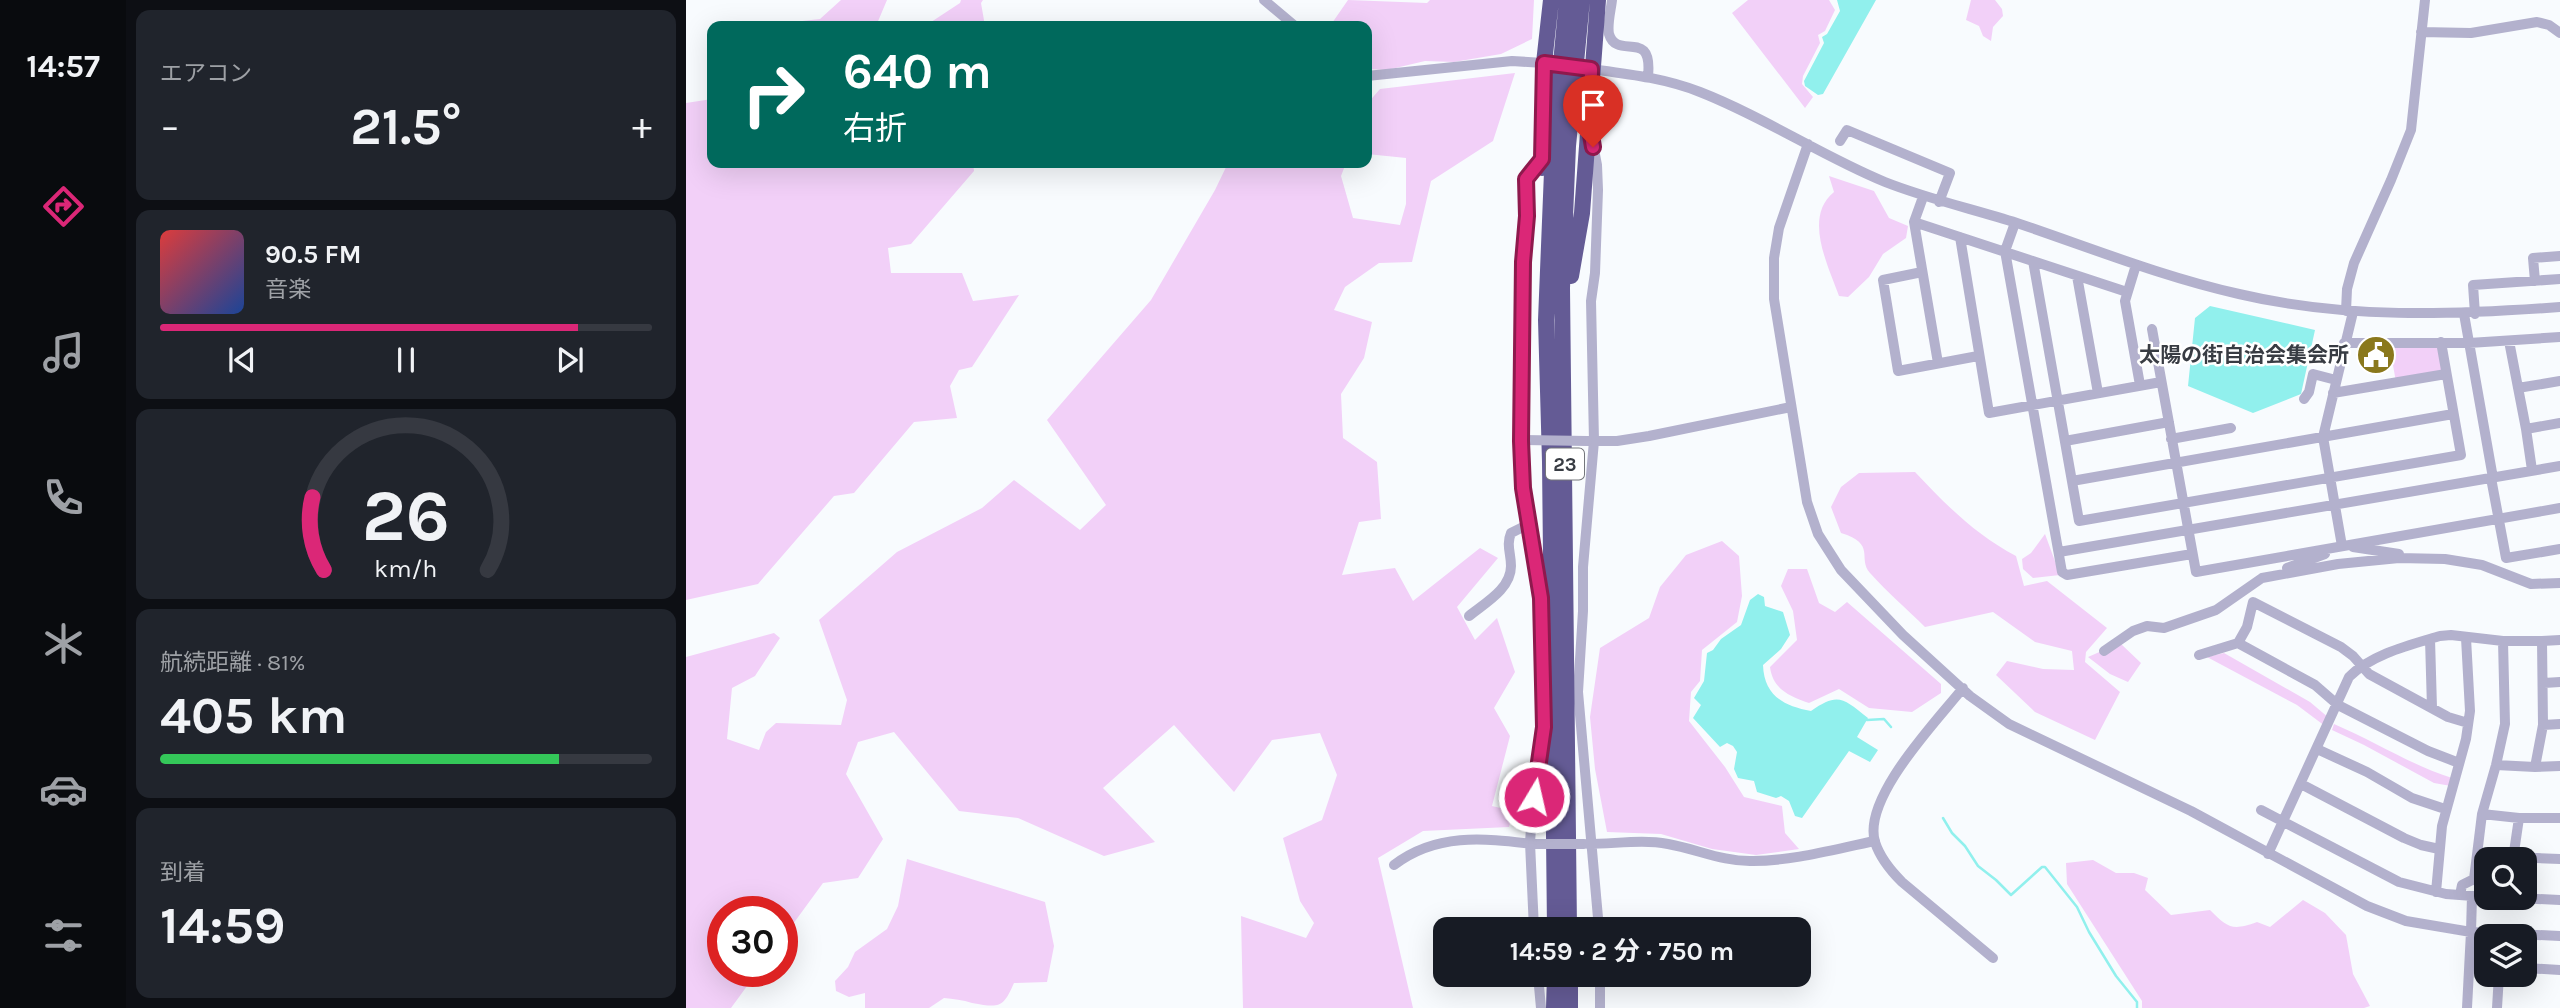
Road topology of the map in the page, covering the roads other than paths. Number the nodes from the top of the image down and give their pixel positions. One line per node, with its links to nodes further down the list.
1 (1264, 0): 8 (street)
2 (1551, 0): 11 (highway)
3 (1567, 0): 36 (highway, 23)
4 (1582, 0): 37 (highway, 23)
5 (1598, 0): 12 (highway)
6 (1612, 0): 14 (street)
7 (2426, 0): 9 (street)
8 (1289, 21)
9 (2421, 32): 10 (street); 34 (street)
10 (2560, 33)
11 (1544, 63): 12 (street, bridge); 13 (street); 18 (highway)
12 (1591, 69): 14 (street); 15 (highway)
13 (1372, 75)
14 (1648, 76): 17 (street)
15 (1590, 129): 37 (highway); 66 (street)
16 (1840, 141): 20 (street)
17 (1808, 144): 19 (street); 57 (street)
18 (1542, 159): 36 (highway); 65 (street)
19 (1923, 197): 20 (street); 21 (street)
20 (1939, 202): 22 (street)
21 (1914, 222): 23 (street); 28 (street)
22 (2015, 223): 24 (street); 27 (street)
23 (1959, 237): 24 (street); 44 (street)
24 (2005, 251): 26 (street); 56 (street)
25 (2560, 256): 31 (street)
26 (2033, 261): 29 (street); 55 (street)
27 (2136, 265): 32 (street); 34 (street)
28 (1922, 272): 45 (street); 45 (street)
29 (2077, 276): 32 (street); 52 (street)
30 (2560, 279): 31 (street)
31 (2535, 281): 35 (street)
32 (2127, 292): 50 (street)
33 (2560, 307): 35 (street)
34 (2349, 311): 35 (street); 41 (street)
35 (2469, 314): 43 (street)
36 (1546, 320): 134 (highway, 23)
37 (1563, 326): 135 (highway, 23)
38 (2152, 329): 49 (street)
39 (2560, 337): 40 (street)
40 (2509, 341): 43 (street); 51 (street)
41 (2344, 342): 42 (street); 47 (street)
42 (2441, 342): 43 (street); 46 (street)
43 (2469, 343): 71 (street)
44 (1978, 356): 45 (street); 56 (street)
45 (1938, 363)
46 (2446, 374): 53 (street); 58 (street)
47 (2336, 380): 53 (street); 54 (street)
48 (2560, 381): 51 (street)
49 (2161, 383): 50 (street); 59 (street)
50 (2140, 386): 52 (street)
51 (2518, 388): 62 (street)
52 (2098, 393): 55 (street)
53 (2333, 393): 63 (street)
54 (2304, 399)
55 (2058, 400): 56 (street); 67 (street)
56 (2031, 405): 82 (street)
57 (1791, 407): 66 (street); 99 (street)
58 (2453, 414): 63 (street); 72 (street)
59 (2169, 422): 64 (street); 67 (street)
60 (2560, 423): 62 (street)
61 (2231, 428): 64 (street)
62 (2526, 429): 70 (street)
63 (2323, 437): 68 (street); 72 (street)
64 (2171, 439): 68 (street)
65 (1522, 440): 66 (street, bridge); 78 (street)
66 (1590, 441): 119 (street)
67 (2065, 441): 73 (street)
68 (2176, 463): 73 (street); 74 (street)
69 (2560, 466): 70 (street)
70 (2532, 471): 71 (street)
71 (2492, 478): 75 (street); 77 (street)
72 (2330, 479): 74 (street); 75 (street)
73 (2072, 481): 74 (street)
74 (2183, 503): 79 (street)
75 (2335, 506): 79 (street); 80 (street)
76 (2560, 508): 77 (street)
77 (2498, 518): 80 (street); 81 (street)
78 (1529, 524): 87 (street); 118 (street)
79 (2188, 529): 82 (street); 83 (street)
80 (2342, 546): 83 (street); 84 (street); 85 (street)
81 (2560, 549)
82 (2059, 552): 83 (street)
83 (2192, 554)
84 (2416, 558): 85 (street); 86 (street)
85 (2262, 578): 94 (street)
86 (2560, 583)
87 (1469, 616)
88 (2466, 638): 89 (street); 91 (street); 102 (street)
89 (2430, 639): 96 (street); 101 (street)
90 (2560, 640): 92 (street)
91 (2503, 641): 92 (street); 107 (street)
92 (2542, 641): 98 (street)
93 (2238, 643): 95 (street); 96 (street); 100 (street)
94 (2104, 651)
95 (2199, 655)
96 (2361, 666): 100 (street); 101 (street)
97 (2560, 682): 98 (street)
98 (2544, 683): 104 (street)
99 (1963, 688): 117 (street); 123 (street)
100 (2338, 705): 105 (street); 106 (street)
101 (2432, 708): 102 (street)
102 (2468, 723): 106 (street)
103 (2560, 724): 104 (street)
104 (2543, 725): 109 (street)
105 (2317, 749): 110 (street); 111 (street)
106 (2459, 763): 111 (street)
107 (2496, 765): 109 (street); 113 (street)
108 (2560, 766): 109 (street)
109 (2536, 767)
110 (2301, 783): 116 (street); 122 (street)
111 (2445, 809): 122 (street)
112 (2261, 810): 116 (street)
113 (2482, 814): 114 (street); 120 (street)
114 (2519, 818): 115 (street); 121 (street)
115 (2560, 818)
116 (2283, 822): 123 (street); 128 (street)
117 (1875, 842): 119 (street); 139 (street)
118 (1532, 843): 119 (street, bridge); 126 (street); 133 (street)
119 (1588, 844): 136 (street)
120 (2478, 847)
121 (2515, 847)
122 (2440, 849): 128 (street)
123 (2268, 853): 137 (street)
124 (2537, 858): 125 (street)
125 (2560, 859)
126 (1394, 865)
127 (2474, 879): 129 (street)
128 (2436, 892): 129 (street)
129 (2460, 895): 130 (street)
130 (2472, 896): 137 (street)
131 (2537, 899): 132 (street)
132 (2560, 900)
133 (1534, 917)
134 (1555, 917)
135 (1569, 917)
136 (1597, 917)
137 (2471, 932): 138 (street); 149 (street)
138 (2560, 936)
139 (1993, 958)
140 (2537, 969): 141 (street)
141 (2560, 970)
142 (1539, 987): 146 (street)
143 (1555, 987): 147 (highway)
144 (1600, 987): 148 (street)
145 (2498, 987): 150 (street)
146 (1541, 1008)
147 (1555, 1008)
148 (1600, 1008)
149 (2467, 1008)
150 (2497, 1008): 151 (street)
151 (2511, 1008)

